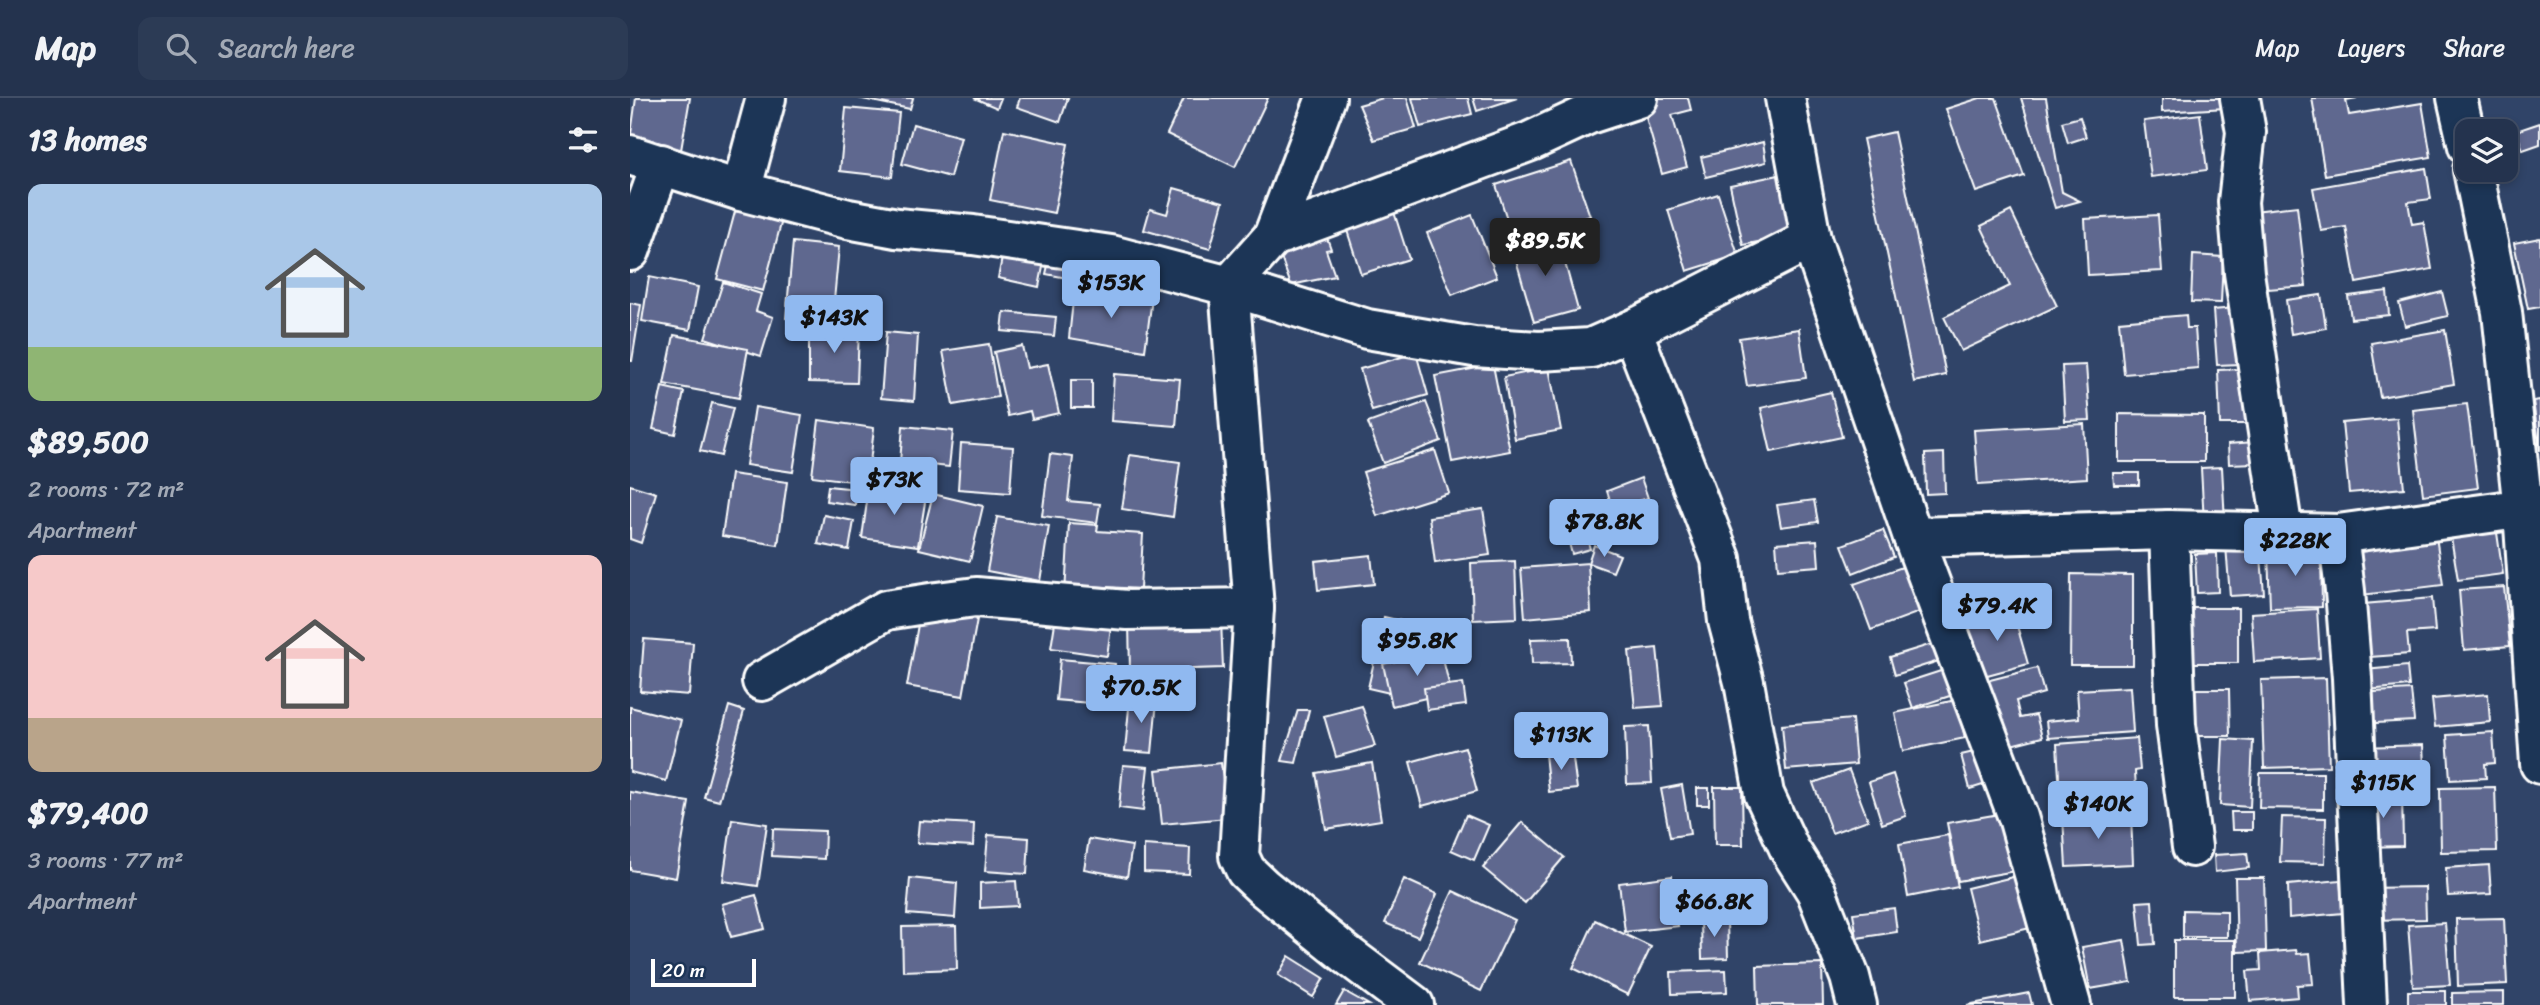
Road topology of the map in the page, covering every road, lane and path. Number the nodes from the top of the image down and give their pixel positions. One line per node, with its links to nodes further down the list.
1 (766, 98): 10 (street)
2 (1326, 98): 11 (street)
3 (1638, 98): 11 (street)
4 (2240, 98): 18 (street)
5 (2457, 98): 7 (street)
6 (1794, 100): 12 (street)
7 (2462, 119)
8 (646, 159): 10 (street); 13 (street)
9 (2475, 182): 16 (street)
10 (741, 191): 14 (street)
11 (1273, 237): 14 (street)
12 (1811, 239): 15 (street); 20 (street)
13 (630, 251)
14 (1230, 286): 15 (street); 21 (street)
15 (1632, 330): 26 (street)
16 (2531, 508): 19 (street); 23 (street)
17 (2169, 530): 18 (street); 20 (street); 24 (street)
18 (2283, 532): 19 (street)
19 (2338, 534): 28 (street)
20 (1913, 537): 27 (street)
21 (1254, 608): 22 (street); 25 (street)
22 (762, 681)
23 (2540, 764)
24 (2192, 847)
25 (1414, 1005)
26 (1857, 1005)
27 (2071, 1005)
28 (2367, 1005)

